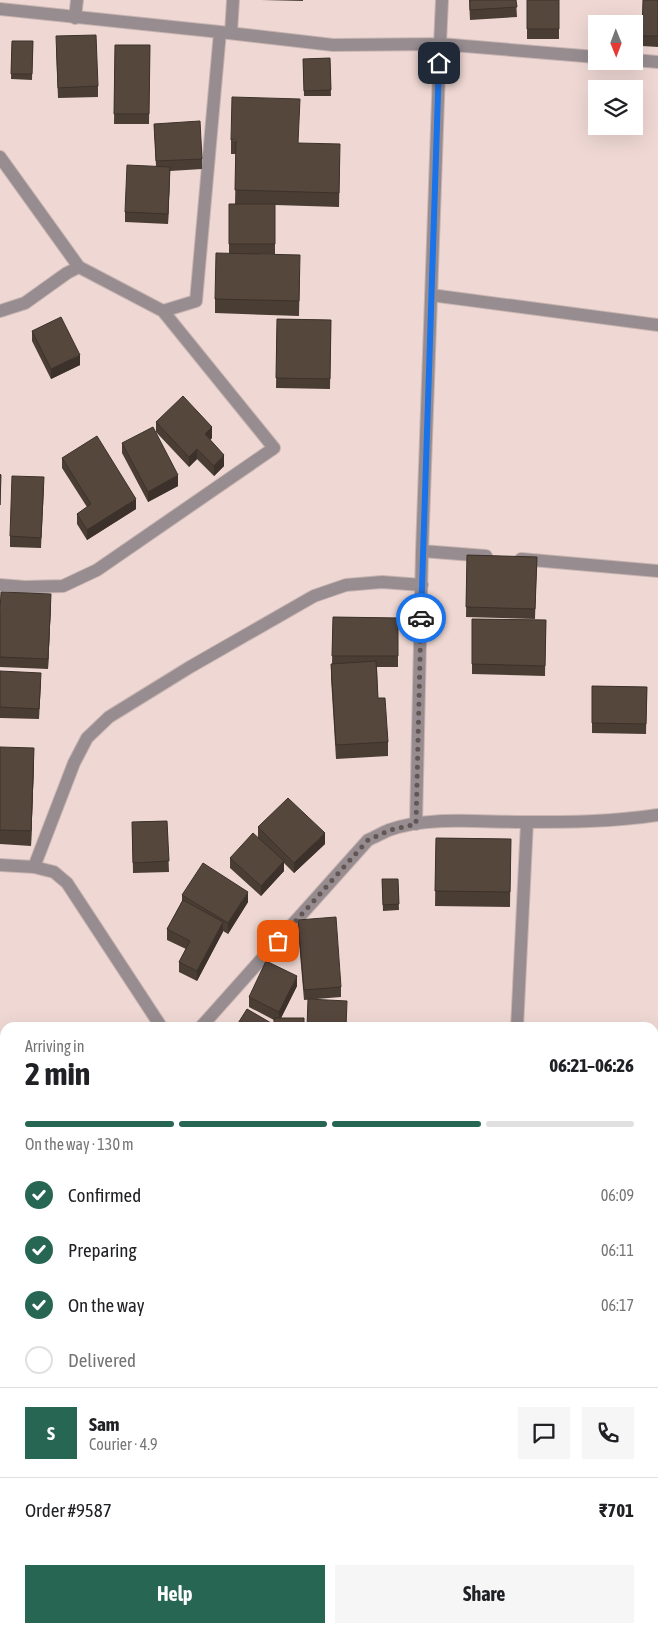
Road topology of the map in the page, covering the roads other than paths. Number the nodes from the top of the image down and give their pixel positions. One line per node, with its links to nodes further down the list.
1 (77, 0): 5 (street)
2 (234, 0): 6 (street)
3 (442, 0): 7 (street)
4 (0, 9): 5 (street)
5 (75, 18): 6 (street)
6 (226, 33): 7 (street); 15 (street)
7 (440, 44): 8 (street); 13 (street)
8 (588, 56)
9 (643, 61): 10 (street)
10 (658, 62)
11 (0, 157): 12 (street)
12 (79, 267): 14 (street); 15 (street)
13 (431, 295): 16 (street); 17 (street)
14 (0, 311)
15 (163, 312): 19 (street)
16 (658, 325)
17 (422, 551): 18 (street); 20 (street)
18 (658, 571)
19 (0, 585)
20 (422, 586): 23 (street); 25 (street)
21 (658, 815): 22 (street)
22 (527, 822): 23 (street); 28 (street)
23 (416, 824): 27 (street)
24 (0, 865): 25 (street)
25 (34, 867): 26 (street)
26 (158, 1022)
27 (205, 1022)
28 (517, 1022)

